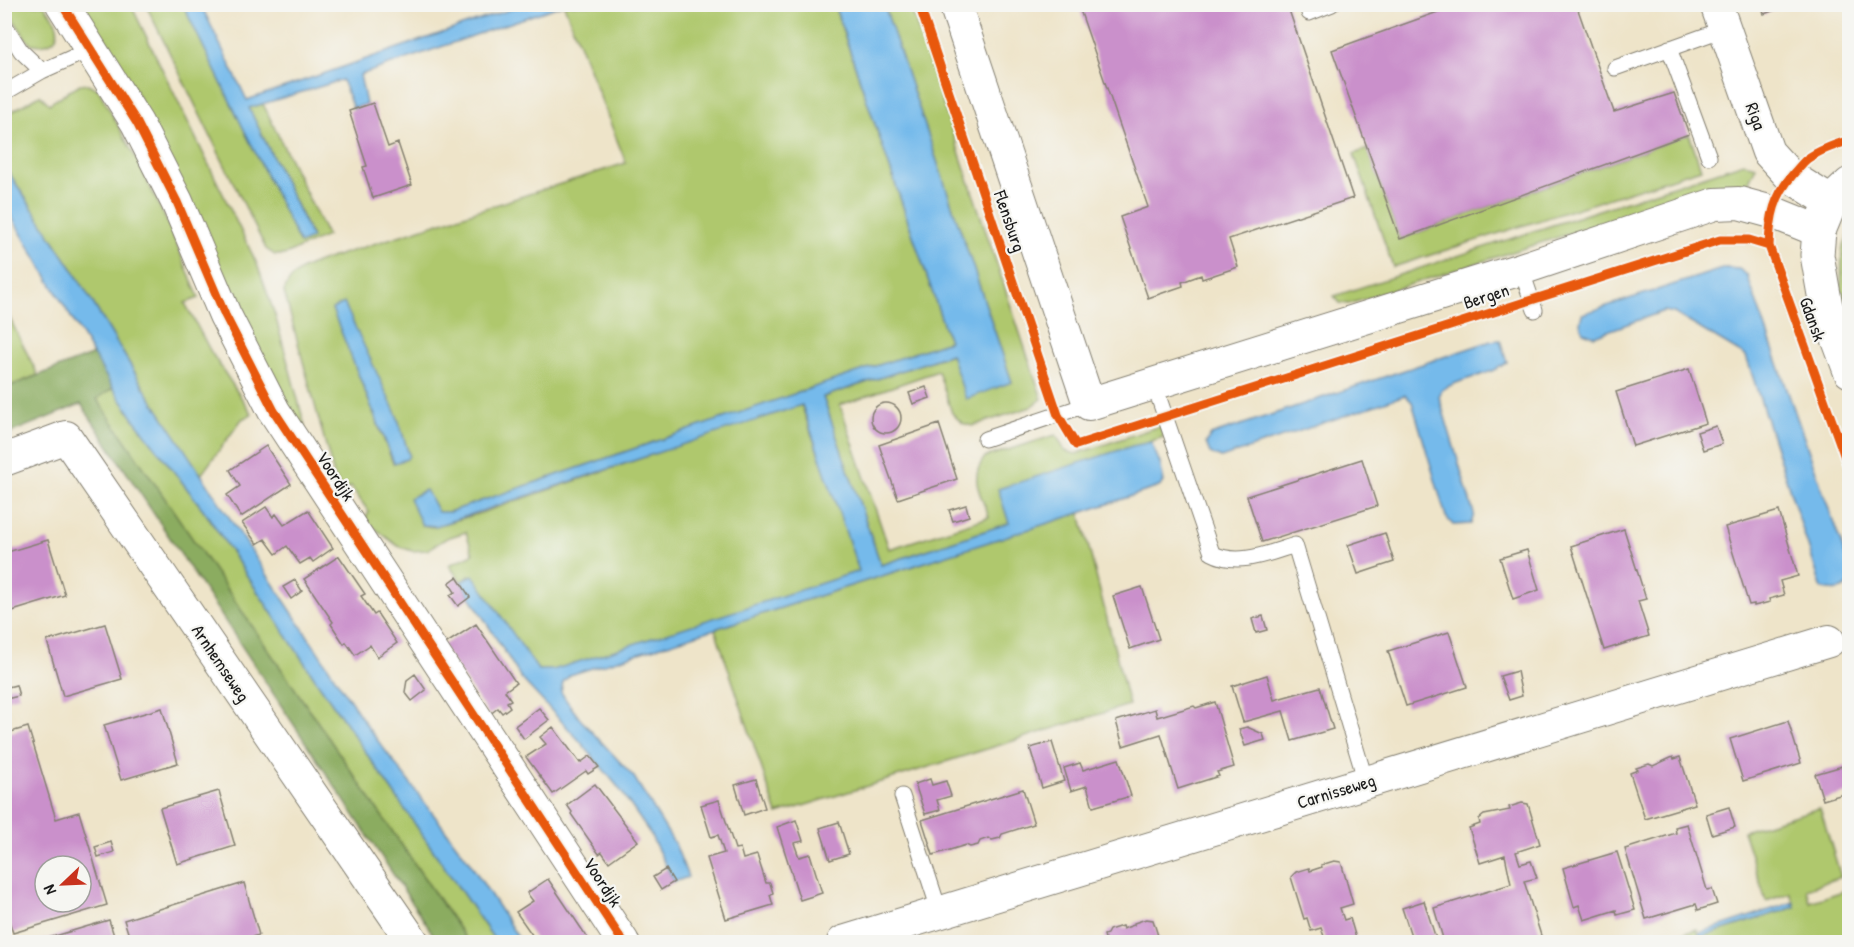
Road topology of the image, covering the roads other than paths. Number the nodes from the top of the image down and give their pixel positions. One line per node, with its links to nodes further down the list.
1 (62, 4): 8 (street, Voordijk)
2 (955, 4): 18 (street, Flensburg)
3 (1332, 4): 4 (lane)
4 (1309, 13)
5 (1720, 17): 7 (lane); 13 (street, Riga)
6 (4, 24): 10 (lane)
7 (1669, 48): 9 (lane); 12 (lane)
8 (91, 49): 10 (lane); 26 (street, Voordijk)
9 (1615, 68)
10 (42, 71): 11 (lane)
11 (4, 93)
12 (1709, 157)
13 (1833, 206): 14 (street, Bergen); 16 (street, Gdansk)
14 (1521, 269): 15 (lane); 17 (street, Bergen)
15 (1535, 310)
16 (1850, 371)
17 (1154, 384): 18 (street, Bergen); 22 (lane)
18 (1089, 404): 19 (lane)
19 (985, 439)
20 (4, 460): 25 (street, Arnhemseweg)
21 (1828, 641): 22 (street, Carnisseweg)
22 (1366, 782): 24 (street, Carnisseweg)
23 (902, 796): 24 (lane)
24 (940, 913): 27 (street, Carnisseweg)
25 (413, 942)
26 (623, 942)
27 (843, 942)

